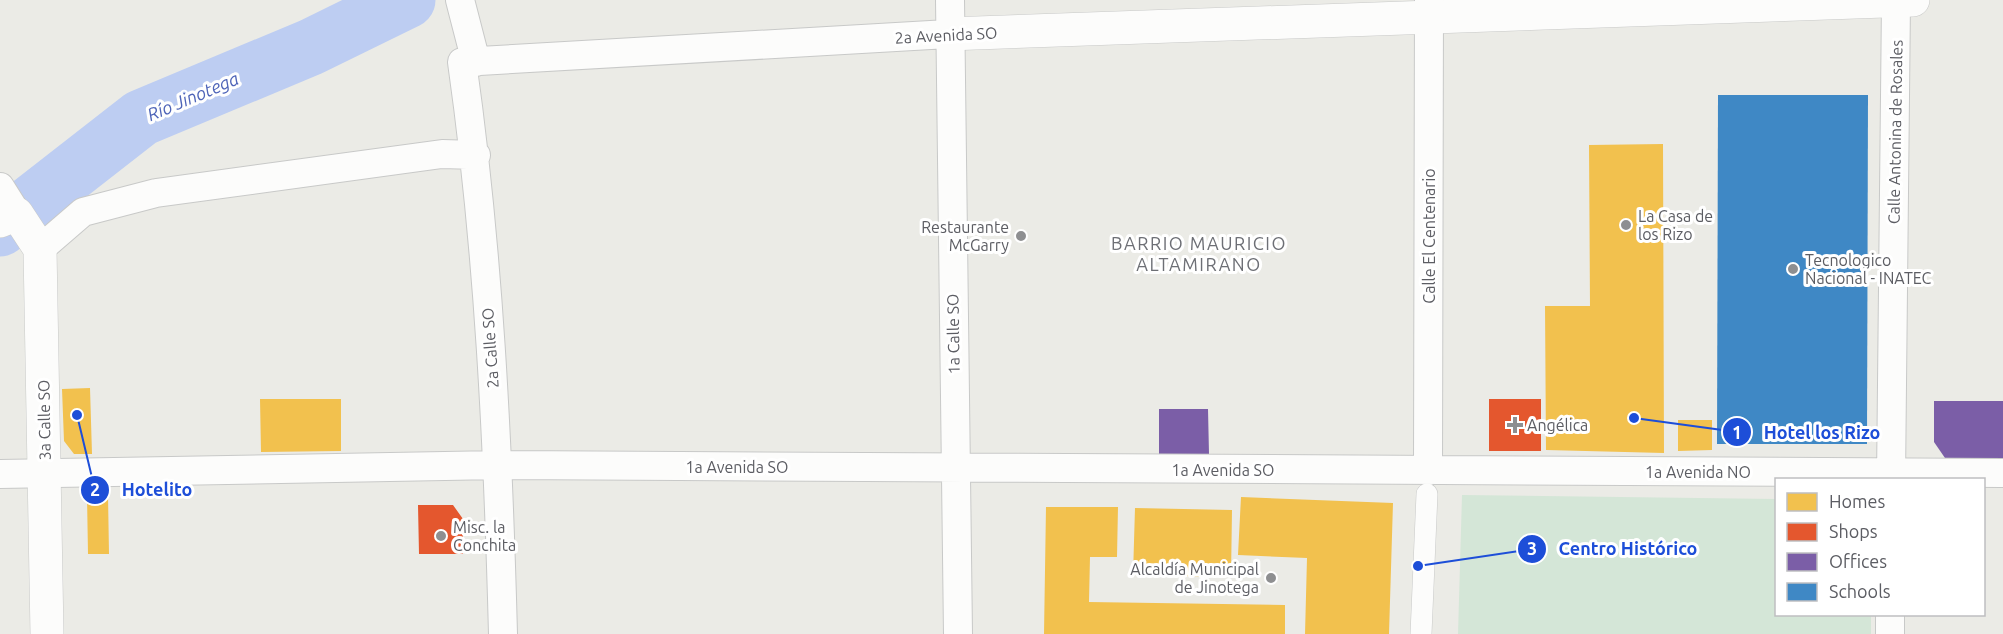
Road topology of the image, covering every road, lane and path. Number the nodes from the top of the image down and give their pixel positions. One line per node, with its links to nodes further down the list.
1 (460, 0): 7 (street, 2a Calle SO)
2 (950, 0): 6 (street, 1a Calle SO)
3 (1896, 0): 4 (street, 2a Avenida SO); 5 (street, 2a Avenida SO); 16 (street, Calle Antonina de Rosales)
4 (1913, 0)
5 (1430, 9): 6 (street, 2a Avenida SO); 17 (street, Calle El Centenario)
6 (948, 34): 7 (street, 2a Avenida SO); 12 (street, 1a Calle SO)
7 (469, 62): 8 (street, 2a Calle SO)
8 (476, 155): 10 (street); 11 (street, 2a Calle SO)
9 (6, 207): 10 (street)
10 (40, 249): 15 (street, 3a Calle SO)
11 (499, 465): 12 (street, 1a Avenida SO); 15 (street, 1a Avenida SO); 20 (street, 2a Calle SO)
12 (955, 468): 17 (street, 1a Avenida SO); 21 (street, 1a Calle SO)
13 (2003, 473): 16 (street, 1a Avenida NO)
14 (0, 474): 15 (street, 1a Avenida SO)
15 (45, 475): 19 (street, 3a Calle SO)
16 (1891, 476): 17 (street, 1a Avenida NO)
17 (1427, 483): 22 (street)
18 (1890, 616): 23 (street)
19 (47, 634)
20 (503, 634)
21 (958, 634)
22 (1421, 634)
23 (1890, 634)

